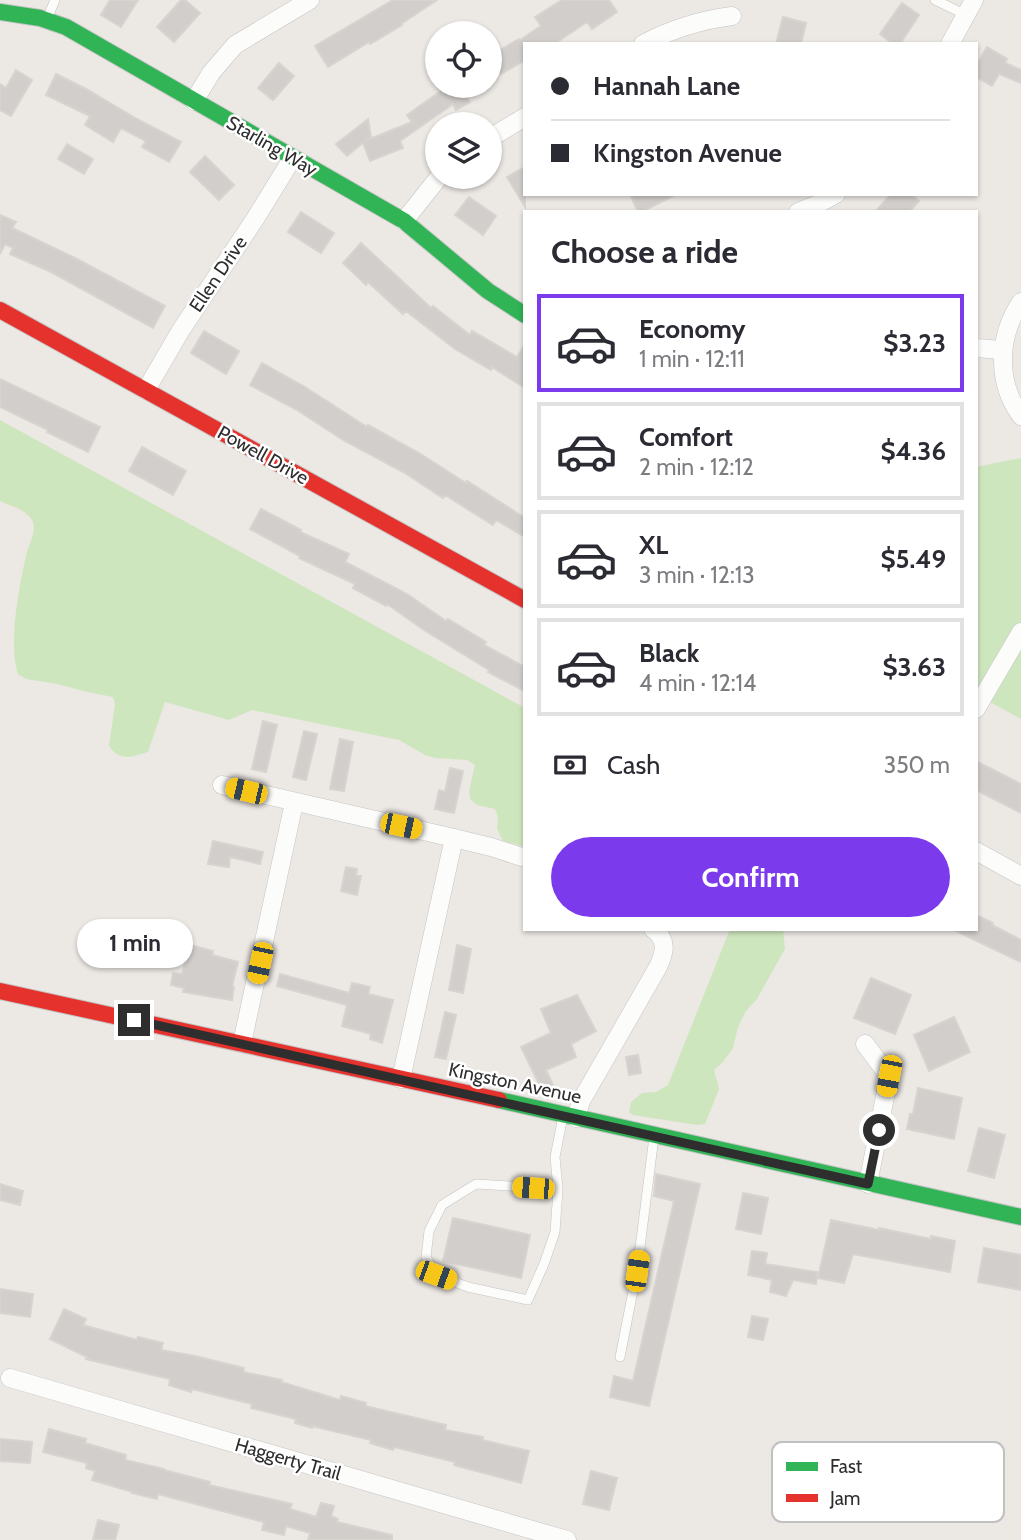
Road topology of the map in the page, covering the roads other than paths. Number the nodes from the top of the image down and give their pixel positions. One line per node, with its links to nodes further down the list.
1 (55, 0): 7 (lane)
2 (310, 0): 10 (street)
3 (935, 0): 4 (lane)
4 (970, 8): 9 (street)
5 (0, 12): 7 (street, Starling Way)
6 (732, 16): 8 (street)
7 (47, 20): 10 (street, Starling Way)
8 (647, 42)
9 (951, 42)
10 (194, 101): 13 (street, Starling Way)
11 (523, 118): 12 (street)
12 (502, 131)
13 (292, 159): 17 (street, Starling Way); 23 (street, Ellen Drive)
14 (428, 189): 17 (street)
15 (832, 196): 16 (street)
16 (803, 210)
17 (404, 221): 20 (street, Starling Way)
18 (1021, 302): 22 (street)
19 (0, 310): 23 (street, Powell Drive)
20 (523, 314)
21 (978, 348): 22 (street)
22 (1002, 350): 24 (street)
23 (146, 390): 25 (street, Powell Drive)
24 (1021, 416)
25 (523, 599)
26 (1021, 632): 27 (street)
27 (978, 706)
28 (222, 785): 29 (street)
29 (294, 803): 30 (street); 36 (street)
30 (454, 838): 32 (street); 38 (street)
31 (978, 852): 33 (street)
32 (523, 857)
33 (1021, 876)
34 (656, 931): 39 (street)
35 (0, 990): 36 (street, Kingston Avenue)
36 (242, 1043): 38 (street, Kingston Avenue)
37 (865, 1044): 41 (street)
38 (401, 1080): 39 (street, Kingston Avenue)
39 (570, 1116): 40 (street, Kingston Avenue); 42 (lane)
40 (655, 1135): 41 (street, Kingston Avenue); 44 (lane)
41 (868, 1184): 43 (street, Kingston Avenue)
42 (558, 1189): 42 (lane)
43 (1021, 1217)
44 (620, 1357)
45 (10, 1378): 46 (street, Haggerty Trail)
46 (559, 1539)

